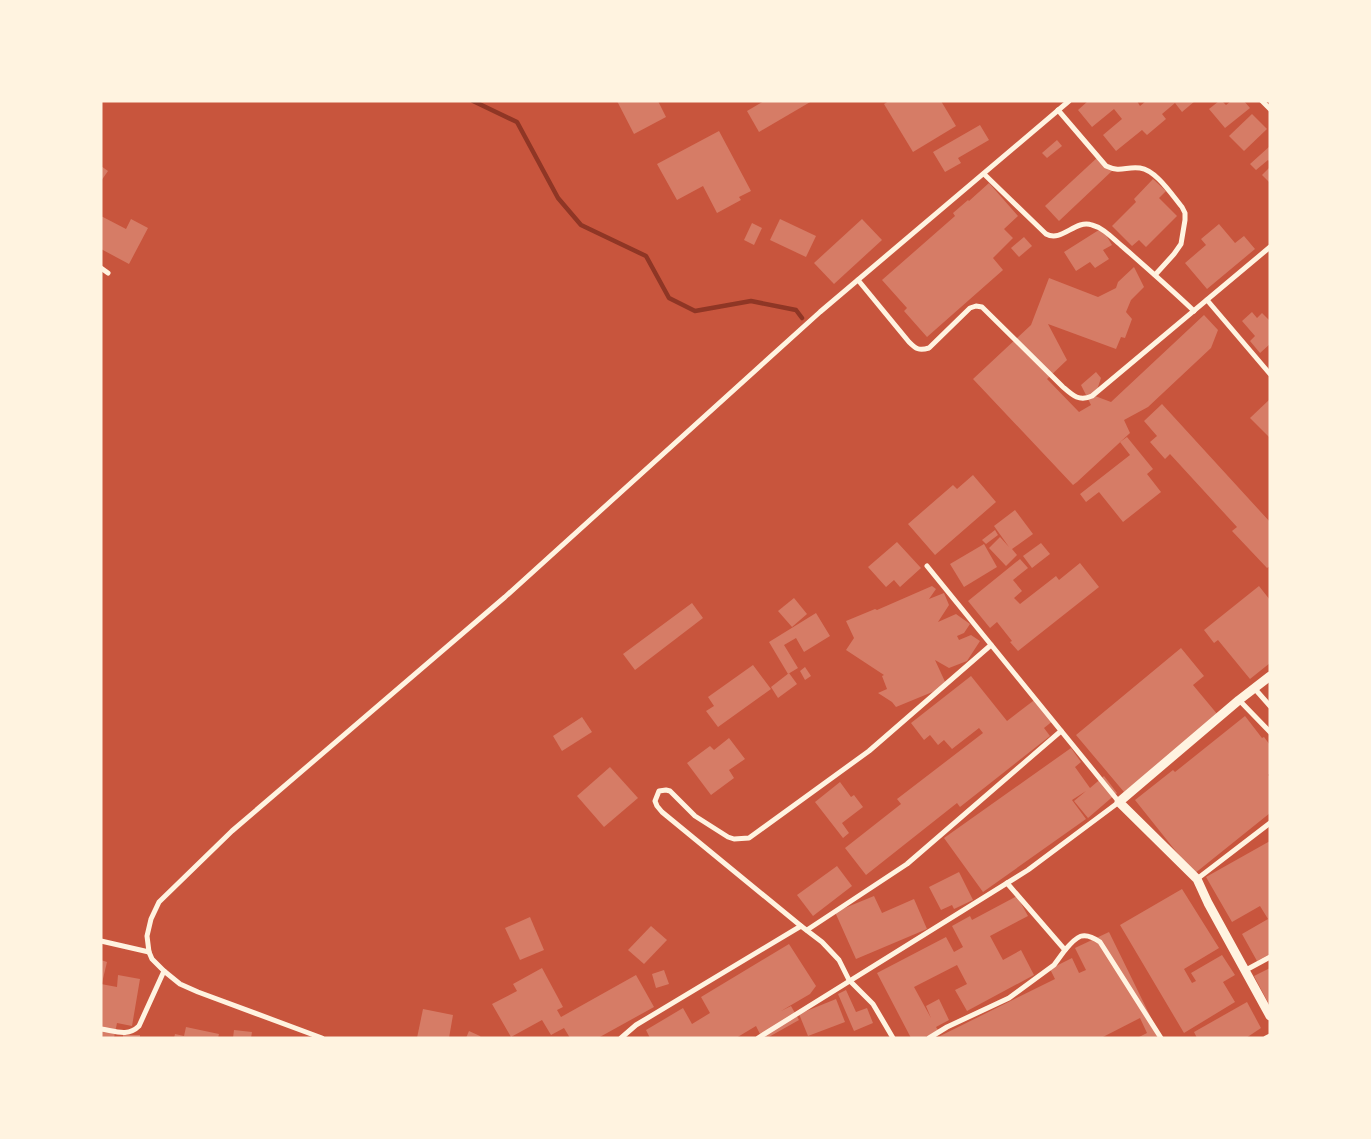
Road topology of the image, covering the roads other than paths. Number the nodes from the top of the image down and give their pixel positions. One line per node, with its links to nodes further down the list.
1 (1069, 101): 4 (street)
2 (1262, 101): 3 (street)
3 (1270, 109)
4 (1058, 110): 5 (street); 9 (street)
5 (984, 174): 9 (street); 10 (street)
6 (1270, 247): 11 (street)
7 (101, 268): 8 (street)
8 (108, 273)
9 (1155, 275): 12 (street)
10 (858, 280): 12 (street); 30 (street)
11 (1207, 300): 12 (street); 13 (street)
12 (1194, 311)
13 (1270, 374)
14 (927, 566): 15 (street)
15 (991, 645): 20 (street); 26 (street)
16 (1270, 676): 17 (street)
17 (1255, 689): 18 (street); 19 (street)
18 (1240, 700): 21 (street); 22 (street)
19 (1270, 706)
20 (1062, 732): 22 (street); 27 (street)
21 (1270, 732)
22 (1120, 802): 24 (street); 25 (street)
23 (1270, 823): 24 (street)
24 (1197, 879): 33 (street)
25 (1007, 883): 29 (street); 34 (street)
26 (800, 926): 27 (street); 39 (street)
27 (807, 930): 34 (street)
28 (101, 941): 30 (street)
29 (1065, 950): 42 (street); 43 (street)
30 (149, 952): 32 (street)
31 (1270, 957): 33 (street)
32 (164, 970): 36 (street); 38 (street)
33 (1246, 970): 35 (street)
34 (849, 980): 40 (street); 41 (street)
35 (1270, 1016)
36 (101, 1029)
37 (1270, 1036): 44 (street)
38 (322, 1038)
39 (621, 1038)
40 (758, 1038)
41 (892, 1038)
42 (929, 1038)
43 (1161, 1038)
44 (1266, 1038)

